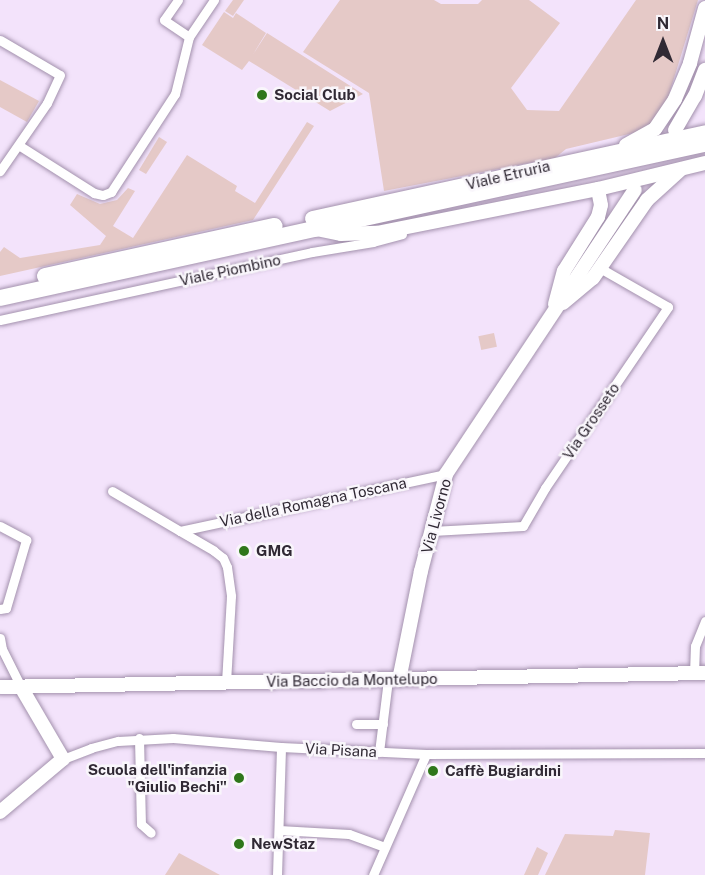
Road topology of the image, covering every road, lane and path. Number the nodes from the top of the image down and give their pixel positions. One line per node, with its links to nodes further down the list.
1 (178, 0): 4 (street)
2 (214, 0): 4 (street)
3 (705, 8): 11 (street)
4 (189, 37): 10 (street)
5 (0, 40): 10 (street)
6 (705, 70): 7 (street)
7 (675, 130)
8 (705, 132): 11 (main road, Viale Etruria)
9 (705, 144): 18 (main road, Viale Etruria)
10 (20, 146): 14 (street)
11 (585, 158): 18 (main road, Viale Etruria)
12 (705, 163): 13 (street, Viale Piombino)
13 (684, 167): 15 (street, Viale Piombino); 19 (street, Via Livorno)
14 (0, 171)
15 (598, 189): 17 (street, Viale Piombino); 23 (street, Via Livorno)
16 (635, 190): 23 (street, Via Livorno)
17 (458, 218): 18 (street, Viale Piombino); 24 (street, Viale Piombino)
18 (313, 224): 20 (highway)
19 (600, 268): 23 (street, Via Livorno); 29 (street, Via Grosseto)
20 (38, 283): 21 (highway); 22 (highway)
21 (0, 286)
22 (0, 298)
23 (554, 309): 25 (street, Via Livorno)
24 (0, 320)
25 (446, 474): 28 (street, Via della Romagna Toscana); 29 (street, Via Livorno)
26 (112, 491): 28 (street, Via della Romagna Toscana)
27 (0, 526): 30 (street)
28 (180, 531): 37 (street, Via della Romagna Toscana)
29 (432, 531): 36 (street, Via Livorno)
30 (0, 609)
31 (705, 621): 35 (street)
32 (0, 638): 33 (street)
33 (2, 650): 34 (street); 39 (street)
34 (0, 662)
35 (700, 673): 36 (street, Via Baccio da Montelupo)
36 (393, 680): 37 (street, Via Baccio da Montelupo); 41 (street)
37 (226, 683): 39 (street, Via Baccio da Montelupo)
38 (0, 687): 39 (street, Via Baccio da Montelupo)
39 (21, 687): 47 (street)
40 (356, 724): 41 (street)
41 (383, 724): 44 (street)
42 (139, 738): 43 (street, Via Pisana); 47 (street, Via Pisana); 50 (street)
43 (281, 747): 44 (street, Via Pisana); 49 (street)
44 (379, 752): 46 (street, Via Pisana)
45 (705, 753): 46 (street, Via Pisana)
46 (426, 754): 51 (street)
47 (63, 759): 48 (street, Via Pisana)
48 (0, 812)
49 (279, 830): 51 (street); 52 (street)
50 (151, 833)
51 (385, 847): 53 (street)
52 (277, 875)
53 (373, 875)

